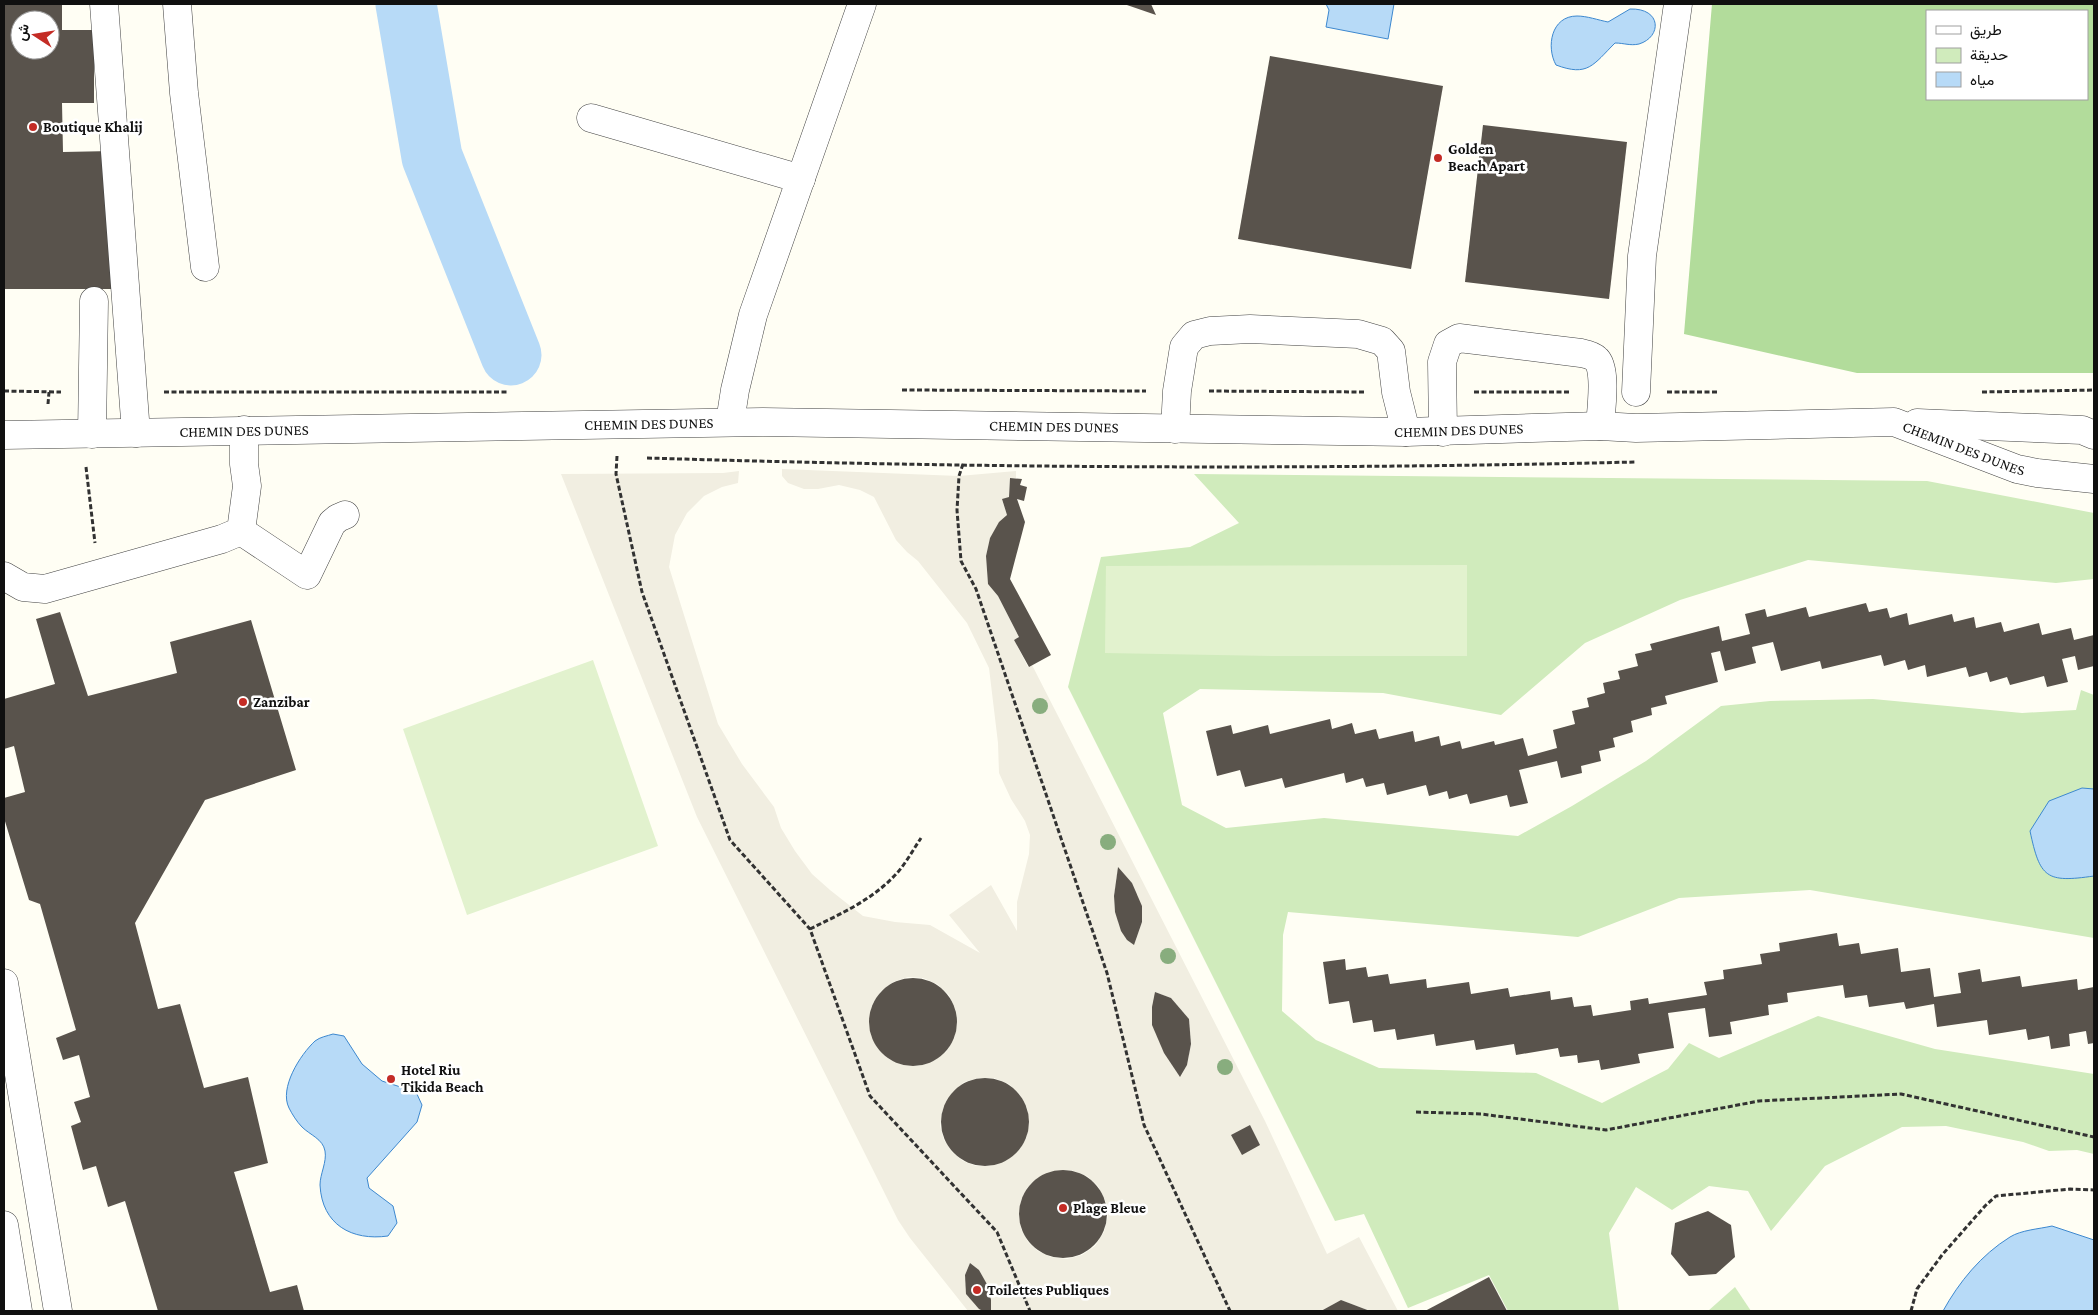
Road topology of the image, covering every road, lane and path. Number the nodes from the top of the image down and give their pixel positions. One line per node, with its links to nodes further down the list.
1 (104, 4): 14 (street)
2 (177, 4): 7 (street)
3 (862, 4): 6 (street)
4 (1678, 4): 19 (street)
5 (591, 118): 6 (street)
6 (801, 179): 22 (street)
7 (205, 267)
8 (94, 301): 13 (street)
9 (892, 390): 12 (path)
10 (2094, 390): 21 (path)
11 (4, 391): 13 (path)
12 (1177, 391): 16 (path); 16 (street); 25 (street)
13 (92, 392): 31 (street)
14 (133, 392): 15 (path); 30 (street)
15 (518, 392)
16 (1396, 392): 28 (street)
17 (1442, 392): 18 (path); 18 (street); 29 (street)
18 (1602, 392): 24 (street)
19 (1636, 392): 20 (path)
20 (1722, 392)
21 (1979, 392)
22 (730, 422): 25 (street, CHEMIN DES DUNES); 26 (street, CHEMIN DES DUNES)
23 (1894, 422): 24 (street, CHEMIN DES DUNES); 27 (street); 40 (street, CHEMIN DES DUNES)
24 (1600, 426): 29 (street, CHEMIN DES DUNES)
25 (1175, 429): 28 (street, CHEMIN DES DUNES)
26 (244, 430): 30 (street, CHEMIN DES DUNES); 42 (street)
27 (2090, 430)
28 (1406, 432): 29 (street, CHEMIN DES DUNES)
29 (1443, 432)
30 (136, 433): 31 (street, CHEMIN DES DUNES)
31 (92, 434): 32 (street, CHEMIN DES DUNES)
32 (4, 435)
33 (607, 457): 34 (path)
34 (617, 457): 35 (path); 46 (path)
35 (627, 457)
36 (646, 458): 38 (path)
37 (1639, 462): 38 (path)
38 (963, 464): 55 (path)
39 (95, 467): 43 (path)
40 (2094, 478)
41 (345, 515): 42 (street)
42 (241, 531): 43 (street)
43 (99, 574): 44 (street)
44 (4, 576)
45 (921, 838): 46 (path)
46 (810, 929): 54 (path)
47 (4, 984): 53 (street)
48 (1416, 1112): 49 (path)
49 (2094, 1137)
50 (2094, 1190): 56 (path)
51 (4, 1225): 52 (street)
52 (18, 1311)
53 (58, 1311)
54 (1030, 1311)
55 (1230, 1311)
56 (1911, 1311)

